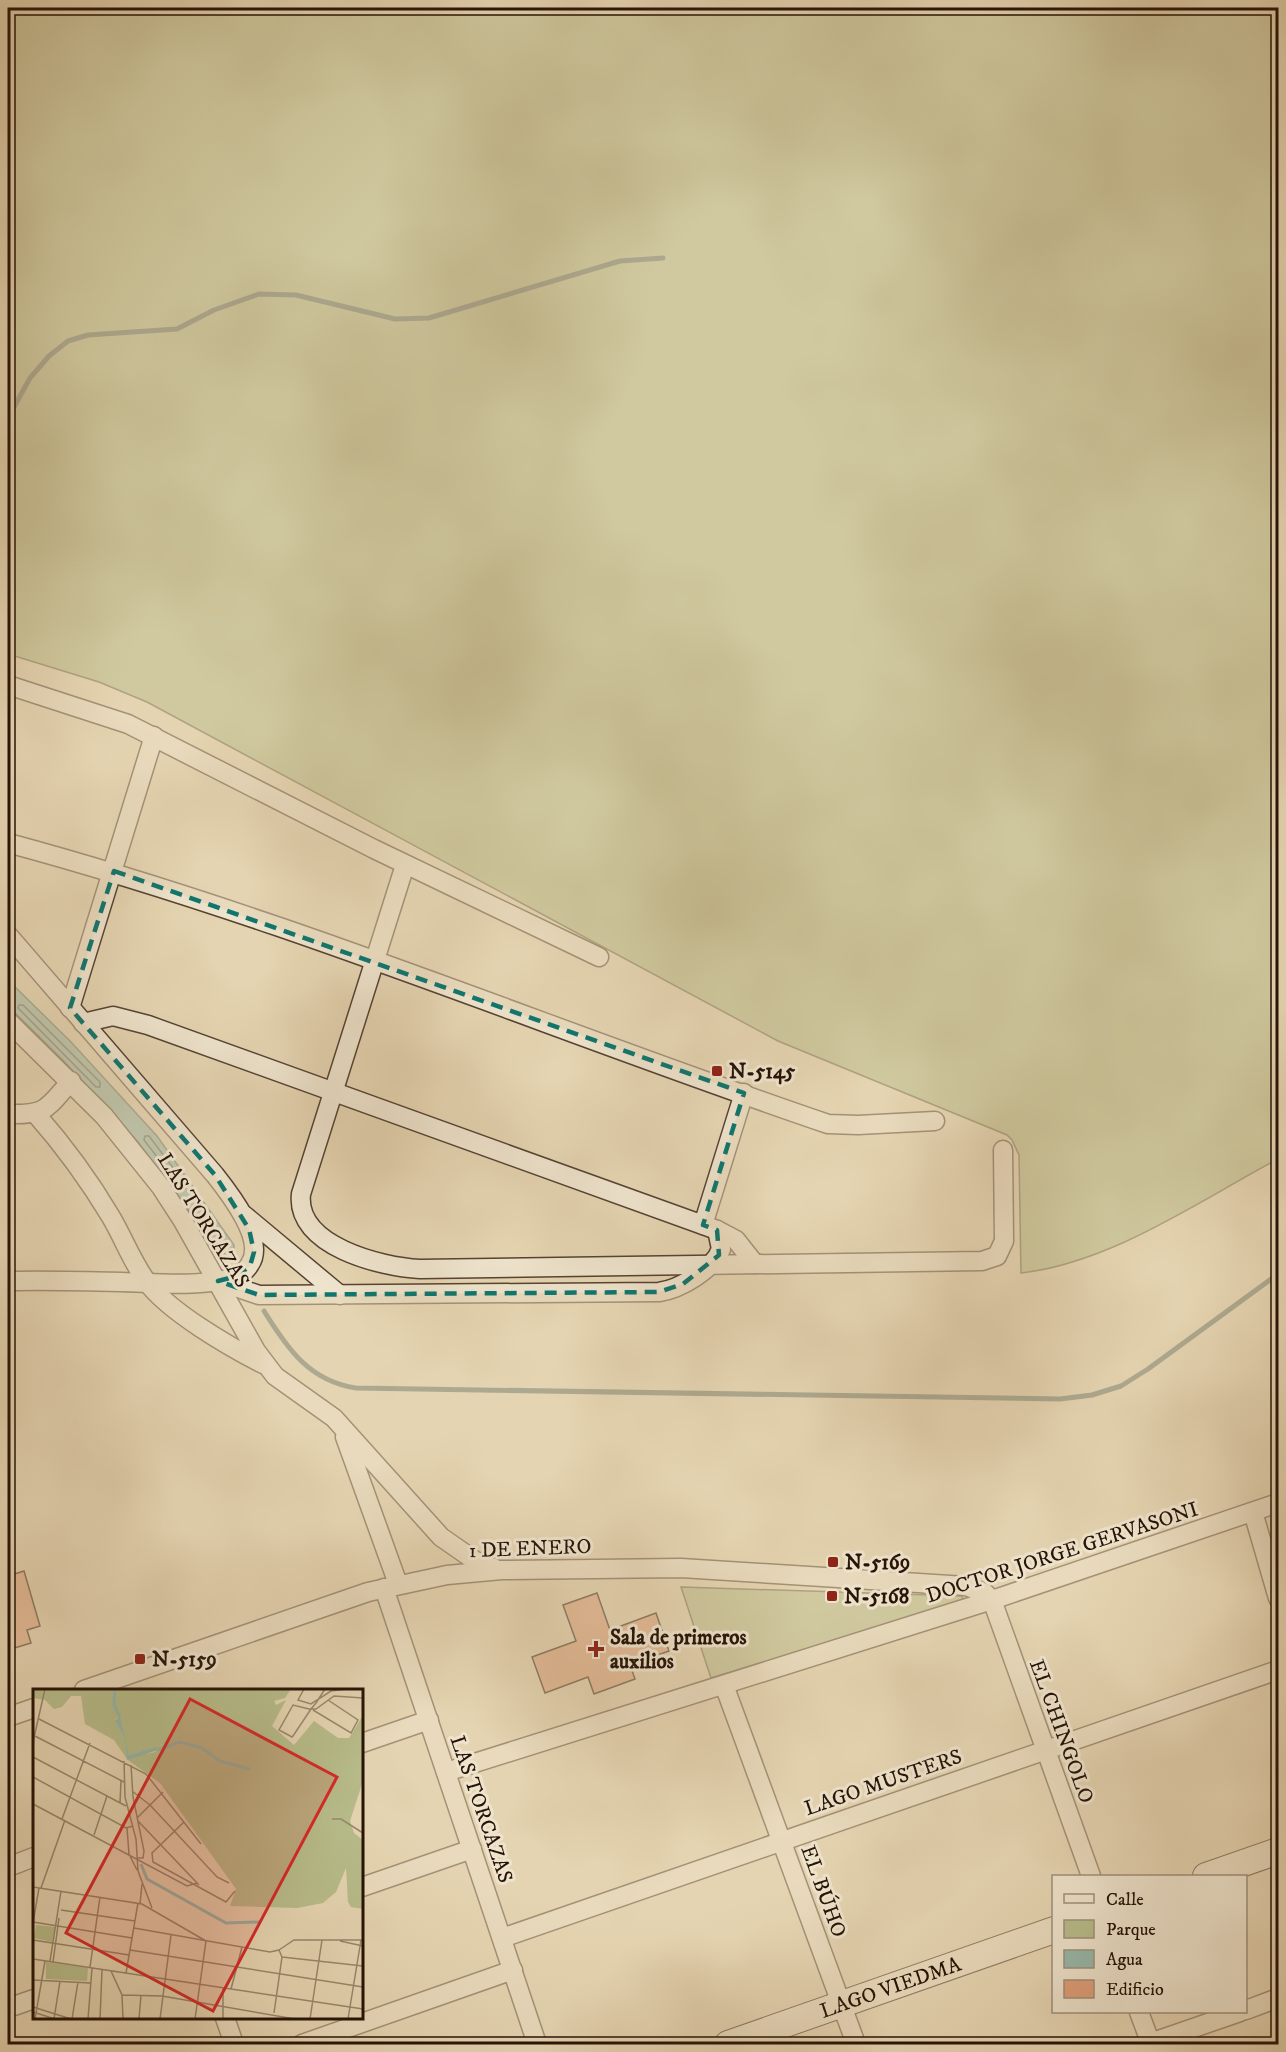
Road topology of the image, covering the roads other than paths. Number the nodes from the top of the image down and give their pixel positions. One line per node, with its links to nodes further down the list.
1 (8, 685): 2 (street)
2 (154, 736): 4 (street); 5 (street)
3 (8, 843): 5 (street)
4 (405, 865): 7 (street); 8 (street)
5 (114, 872): 8 (street); 9 (street)
6 (8, 935): 9 (street)
7 (599, 957)
8 (376, 960): 13 (street); 14 (street)
9 (70, 1008): 11 (street)
10 (8, 1021): 12 (street, LAS TORCAZAS)
11 (83, 1023): 13 (street); 19 (street)
12 (71, 1081): 15 (street); 24 (street, LAS TORCAZAS)
13 (334, 1092): 20 (street); 22 (street)
14 (744, 1093): 17 (street); 20 (street)
15 (35, 1113): 16 (street); 25 (street)
16 (8, 1114)
17 (935, 1121)
18 (1003, 1150): 21 (street)
19 (241, 1212): 24 (street); 26 (street)
20 (710, 1228): 21 (street); 22 (street)
21 (755, 1264): 22 (street)
22 (710, 1265): 26 (street)
23 (8, 1281): 25 (street)
24 (218, 1281): 25 (street); 26 (street); 27 (street, LAS TORCAZAS)
25 (147, 1283): 27 (street)
26 (340, 1295)
27 (265, 1365): 28 (street, LAS TORCAZAS)
28 (334, 1418): 31 (street, LAS TORCAZAS); 32 (street, LAS TORCAZAS)
29 (1278, 1503): 30 (street, DOCTOR JORGE GERVASONI)
30 (1253, 1512): 33 (street); 34 (street, DOCTOR JORGE GERVASONI)
31 (502, 1570): 32 (street, 1 DE ENERO); 34 (street, 1 DE ENERO)
32 (391, 1586): 37 (street, 1 DE ENERO); 41 (street, LAS TORCAZAS)
33 (1278, 1598)
34 (992, 1600): 36 (street, DOCTOR JORGE GERVASONI); 43 (street, EL CHINGOLO)
35 (1278, 1670): 43 (street, LAGO MUSTERS)
36 (724, 1685): 44 (street, DOCTOR JORGE GERVASONI); 45 (street, EL BÚHO)
37 (107, 1687): 38 (street, 1 DE ENERO)
38 (92, 1689)
39 (33, 1708): 40 (street)
40 (8, 1717)
41 (429, 1720): 42 (street); 44 (street, LAS TORCAZAS)
42 (363, 1743)
43 (1045, 1749): 45 (street, LAGO MUSTERS); 50 (street, EL CHINGOLO)
44 (446, 1772): 46 (street, LAS TORCAZAS)
45 (782, 1841): 54 (street, LAGO MUSTERS); 58 (street, EL BÚHO)
46 (472, 1849): 52 (street); 54 (street, LAS TORCAZAS)
47 (33, 1857): 49 (street)
48 (1276, 1858): 51 (main road)
49 (8, 1867)
50 (1091, 1875)
51 (1210, 1875)
52 (363, 1887)
53 (1052, 1930): 58 (main road, LAGO VIEDMA)
54 (502, 1938): 55 (street, LAS TORCAZAS)
55 (513, 1971): 65 (street); 66 (street, LAS TORCAZAS)
56 (1278, 1998): 60 (street)
57 (33, 1999): 59 (street)
58 (842, 2005): 67 (main road, LAGO VIEDMA); 68 (street, EL BÚHO)
59 (8, 2008)
60 (1247, 2009)
61 (1139, 2013): 69 (street)
62 (1237, 2013): 69 (street)
63 (225, 2019): 64 (street)
64 (234, 2044)
65 (302, 2044)
66 (537, 2044)
67 (728, 2044)
68 (856, 2044)
69 (1149, 2044)

